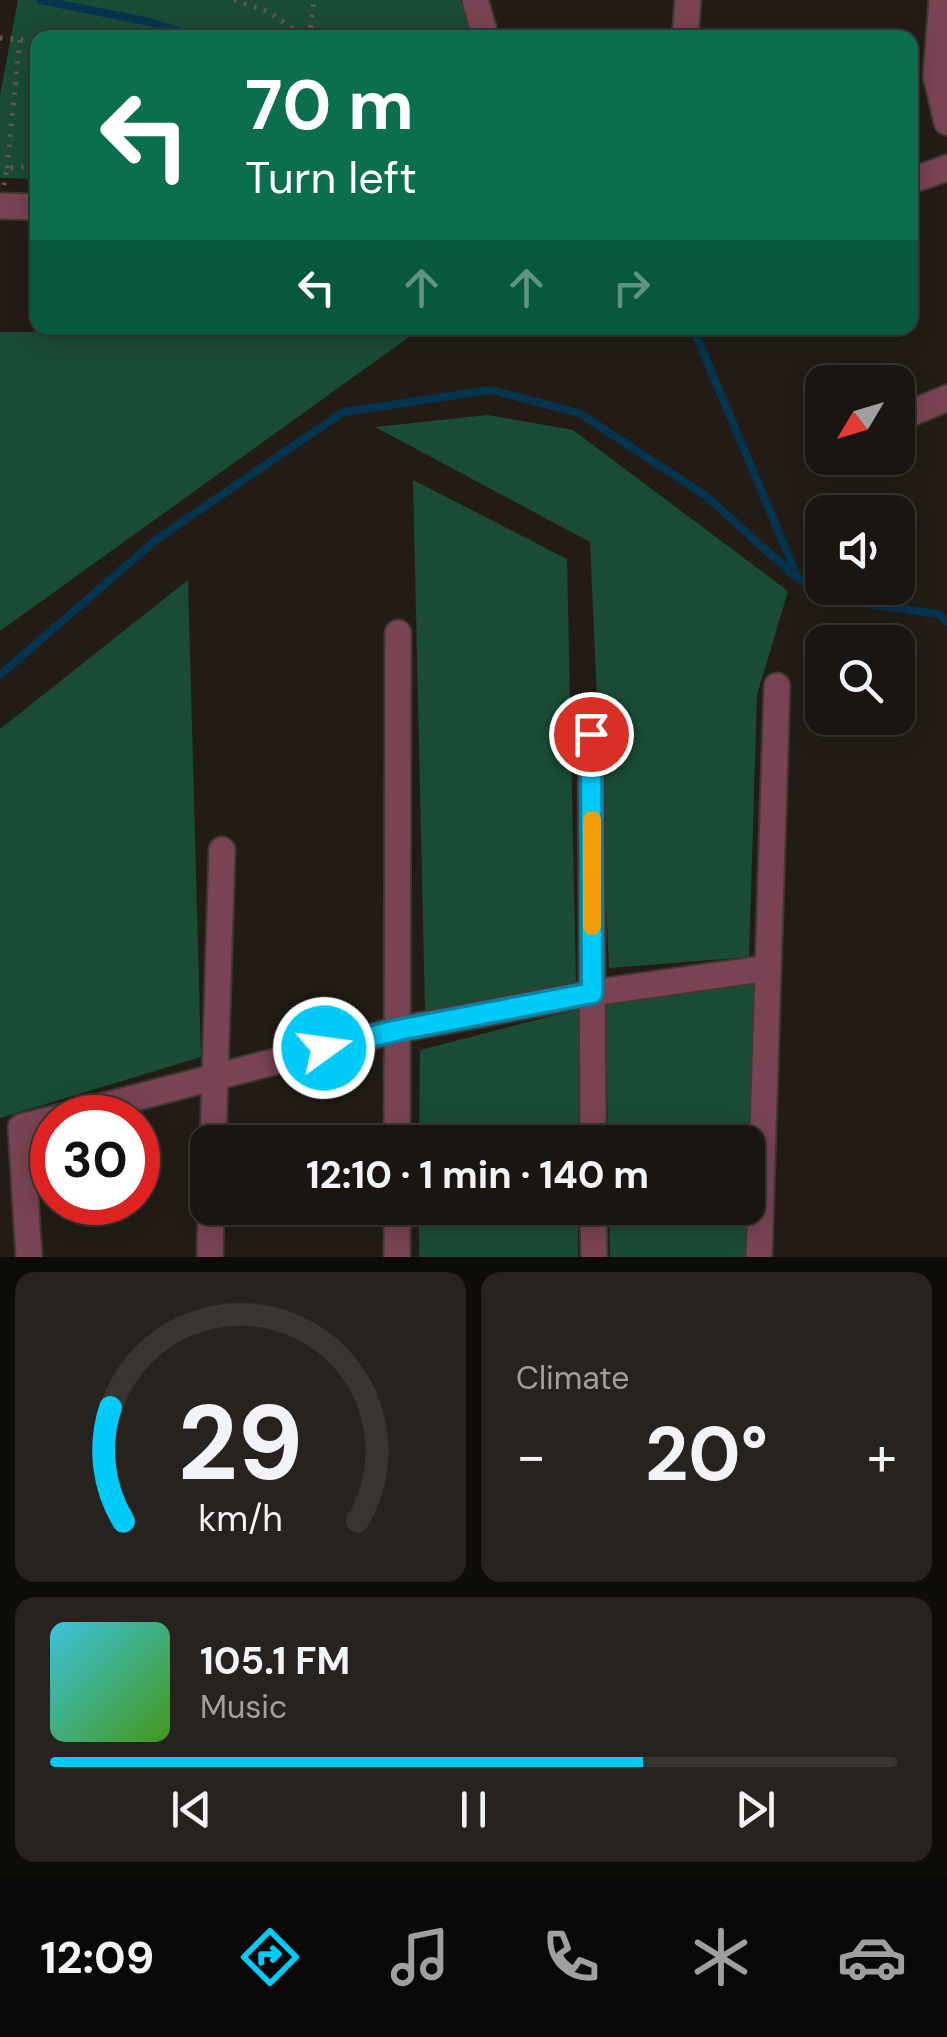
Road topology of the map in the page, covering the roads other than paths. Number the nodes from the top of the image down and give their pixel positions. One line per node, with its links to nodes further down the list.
1 (476, 0): 4 (street)
2 (688, 0): 5 (street)
3 (942, 0): 6 (street)
4 (484, 30)
5 (686, 30)
6 (947, 122)
7 (947, 168): 8 (street)
8 (918, 177)
9 (0, 206): 10 (street)
10 (30, 207)
11 (947, 398): 12 (street)
12 (915, 412)
13 (398, 633): 19 (street)
14 (777, 686): 17 (street)
15 (591, 734): 18 (street)
16 (222, 850): 20 (street)
17 (768, 968): 18 (street); 33 (street)
18 (592, 993): 19 (street); 25 (street)
19 (398, 1030): 20 (street); 24 (street)
20 (215, 1074): 21 (street); 23 (street)
21 (138, 1095)
22 (30, 1125): 29 (street)
23 (214, 1125)
24 (398, 1125)
25 (593, 1125)
26 (211, 1225): 30 (street)
27 (397, 1225): 31 (street)
28 (594, 1225): 32 (street)
29 (29, 1257)
30 (210, 1257)
31 (397, 1257)
32 (594, 1257)
33 (758, 1257)

